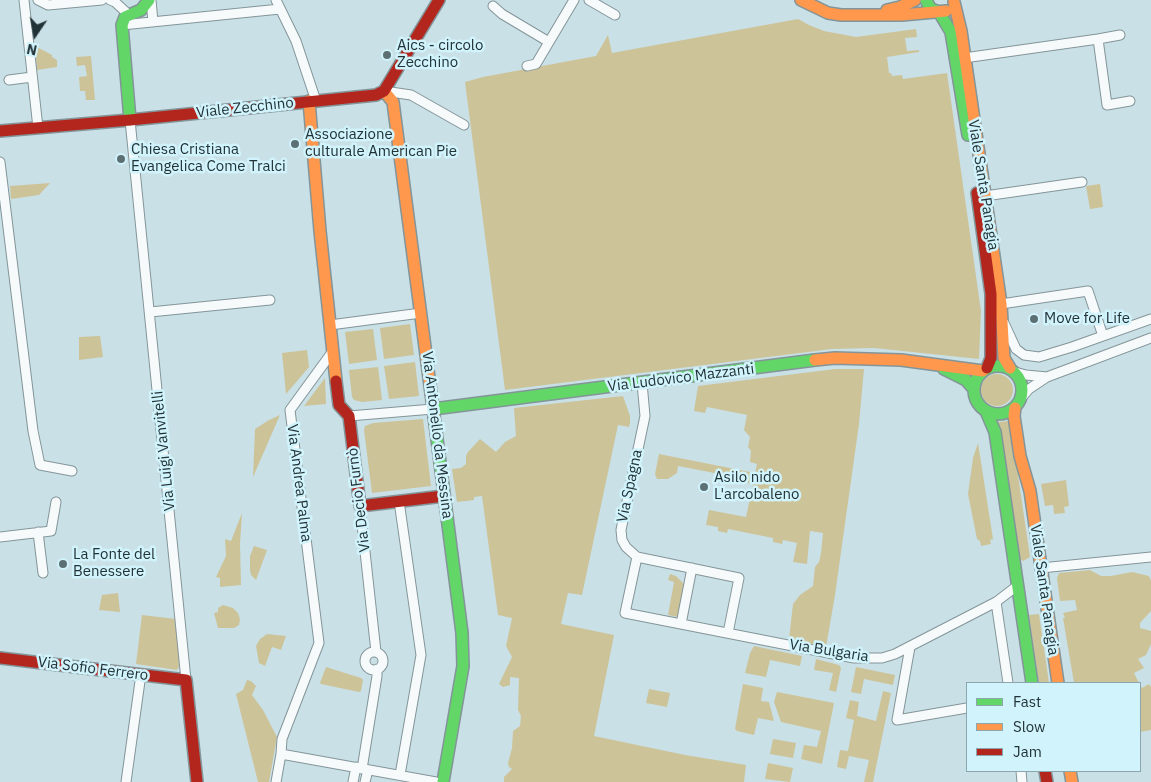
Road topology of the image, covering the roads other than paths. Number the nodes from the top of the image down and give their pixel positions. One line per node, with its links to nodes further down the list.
1 (24, 0): 25 (street)
2 (38, 0): 3 (street)
3 (102, 0)
4 (110, 0): 18 (street)
5 (150, 0): 18 (street); 19 (street)
6 (439, 0): 27 (street)
7 (574, 0): 22 (street)
8 (589, 0): 16 (street)
9 (915, 0): 17 (street)
10 (926, 0): 15 (street, Viale Santa Panagia)
11 (806, 1): 17 (street)
12 (954, 1): 15 (street); 23 (street, Viale Santa Panagia)
13 (278, 4): 19 (street); 28 (street)
14 (493, 6): 22 (street)
15 (938, 12): 17 (street); 50 (street, Viale Santa Panagia)
16 (615, 15)
17 (858, 16)
18 (125, 20): 19 (street); 30 (street)
19 (153, 22)
20 (1120, 35): 21 (street)
21 (1098, 39): 23 (street); 29 (street)
22 (549, 42): 24 (street)
23 (964, 58): 36 (street, Viale Santa Panagia)
24 (528, 66)
25 (32, 77): 26 (street); 32 (street)
26 (9, 80)
27 (384, 91): 28 (street, Viale Zecchino); 31 (street); 40 (street, Via Antonello da Messina)
28 (313, 101): 30 (street, Viale Zecchino); 43 (street)
29 (1130, 101)
30 (130, 120): 32 (street, Viale Zecchino); 39 (street, Via Luigi Vanvitelli)
31 (464, 125)
32 (38, 128): 33 (street, Viale Zecchino)
33 (0, 131)
34 (0, 162): 60 (street)
35 (1082, 182): 36 (street)
36 (985, 196): 38 (street, Viale Santa Panagia)
37 (270, 300): 39 (street)
38 (1001, 304): 41 (street, Viale Santa Panagia); 44 (street)
39 (150, 312): 81 (street, Via Luigi Vanvitelli)
40 (421, 313): 43 (street); 57 (street, Via Antonello da Messina)
41 (1002, 317): 46 (street); 51 (street, Viale Santa Panagia)
42 (1151, 319): 44 (street)
43 (330, 325): 47 (street)
44 (1103, 336): 46 (street)
45 (1151, 338): 49 (street)
46 (1072, 347): 49 (street)
47 (333, 351): 59 (street, Via Decio Furnò); 86 (street, Via Andrea Palma)
48 (931, 364): 50 (street); 53 (street, Via Ludovico Mazzanti); 54 (street)
49 (1078, 364): 52 (street)
50 (985, 370): 51 (street); 54 (street)
51 (1012, 370): 52 (street); 55 (street)
52 (1047, 377): 55 (street)
53 (642, 383): 57 (street, Via Ludovico Mazzanti); 67 (street, Via Spagna)
54 (974, 388): 58 (street)
55 (1022, 397): 56 (street)
56 (1015, 408): 58 (street); 70 (street, Viale Santa Panagia)
57 (433, 409): 59 (street); 61 (street, Via Antonello da Messina)
58 (986, 411): 72 (street, Viale Santa Panagia)
59 (349, 416): 63 (street, Via Decio Furnò)
60 (72, 470)
61 (444, 496): 64 (street); 95 (street, Via Antonello da Messina)
62 (56, 502): 65 (street)
63 (360, 506): 64 (street); 77 (street, Via Decio Furnò)
64 (399, 507): 88 (street)
65 (38, 532): 66 (street); 71 (street)
66 (0, 537)
67 (637, 557): 69 (street); 74 (street, Via Bulgaria)
68 (1151, 557): 70 (street)
69 (692, 568): 74 (street); 75 (street)
70 (1041, 568): 84 (street, Viale Santa Panagia)
71 (43, 573)
72 (1017, 586): 73 (street, Via Bulgaria); 83 (street, Viale Santa Panagia)
73 (996, 602): 76 (street, Via Bulgaria); 82 (street)
74 (681, 624): 75 (street, Via Bulgaria)
75 (728, 633): 76 (street, Via Bulgaria)
76 (910, 647): 85 (street)
77 (376, 652): 79 (street); 79 (street)
78 (0, 658): 80 (street, Via Sofio Ferrero)
79 (377, 669): 87 (street)
80 (141, 674): 81 (street, Via Sofio Ferrero); 89 (street)
81 (186, 680): 90 (street, Via Luigi Vanvitelli)
82 (1008, 682)
83 (1032, 682)
84 (1058, 682)
85 (966, 708)
86 (281, 754): 87 (street); 91 (street, Via Andrea Palma)
87 (362, 769): 88 (street); 92 (street); 93 (street)
88 (400, 775): 94 (street)
89 (126, 782)
90 (197, 782)
91 (276, 782)
92 (353, 782)
93 (366, 782)
94 (436, 782)
95 (443, 782)

